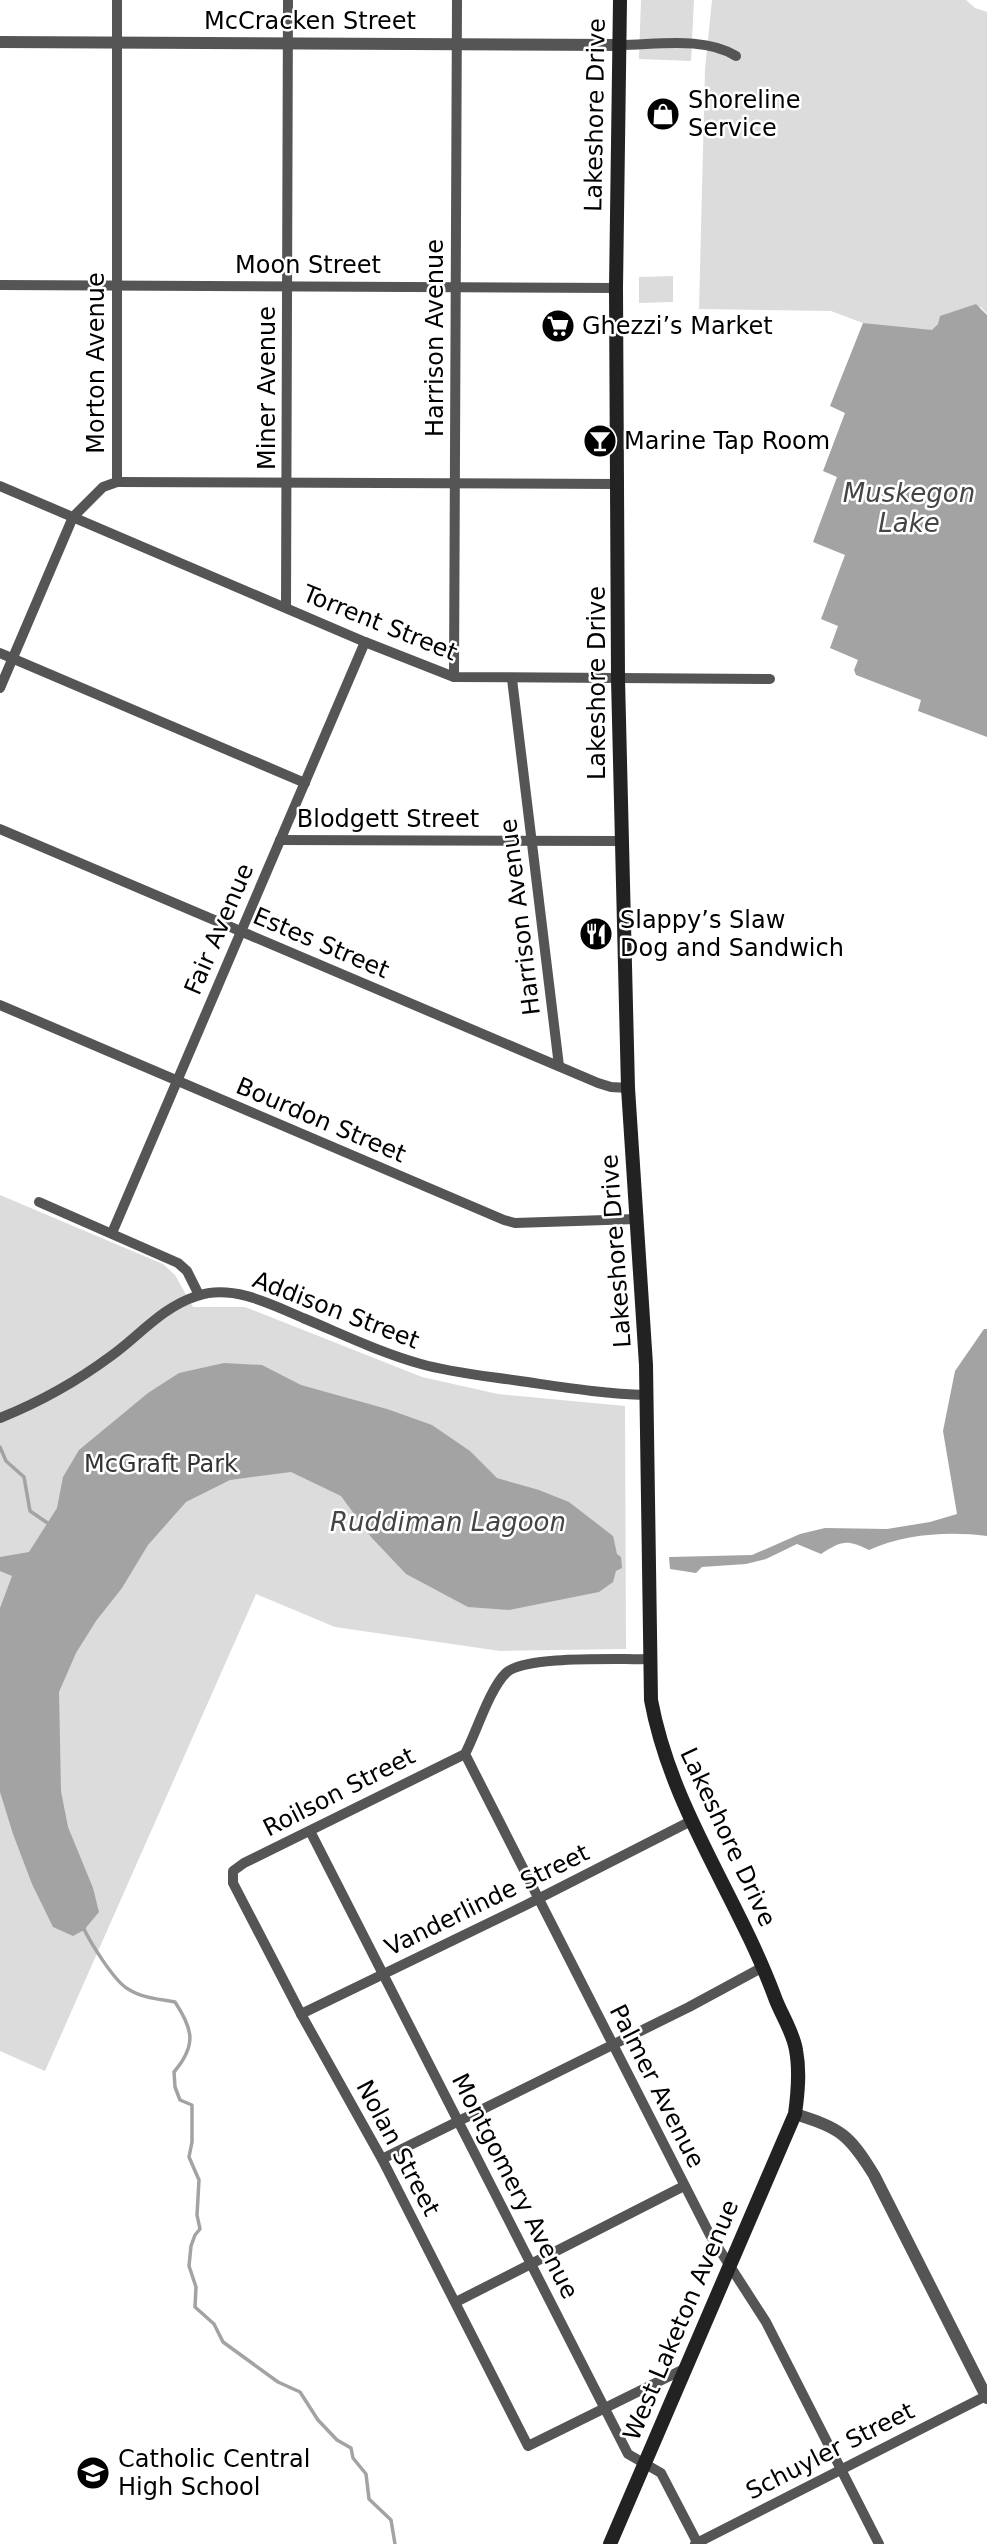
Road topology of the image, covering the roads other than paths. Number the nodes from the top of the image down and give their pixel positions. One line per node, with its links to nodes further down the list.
1 (117, 0): 6 (street, Morton Avenue)
2 (288, 0): 7 (street, Miner Avenue)
3 (457, 0): 8 (street, Harrison Avenue)
4 (620, 0): 9 (main road, Lakeshore Drive)
5 (0, 42): 6 (street, McCracken Street)
6 (117, 42): 7 (street, McCracken Street); 12 (street, Morton Avenue)
7 (287, 42): 8 (street, McCracken Street); 13 (street, Miner Avenue)
8 (457, 43): 9 (street, McCracken Street); 14 (street, Harrison Avenue)
9 (619, 45): 10 (street); 15 (main road, Lakeshore Drive)
10 (736, 56)
11 (0, 285): 12 (street, Moon Street)
12 (117, 285): 13 (street, Moon Street); 16 (street, Morton Avenue)
13 (288, 285): 14 (street, Moon Street); 17 (street, Miner Avenue)
14 (457, 286): 15 (street, Moon Street); 18 (street, Harrison Avenue)
15 (616, 289): 19 (main road, Lakeshore Drive)
16 (117, 482): 17 (street); 21 (street, Morton Avenue)
17 (287, 483): 18 (street); 22 (street, Miner Avenue)
18 (456, 484): 19 (street); 26 (street, Harrison Avenue)
19 (619, 484): 28 (main road, Lakeshore Drive)
20 (0, 486): 21 (street, Torrent Street)
21 (73, 517): 22 (street, Torrent Street); 25 (street, Morton Avenue)
22 (286, 607): 23 (street, Torrent Street)
23 (365, 642): 26 (street, Torrent Street); 31 (street, Fair Avenue)
24 (0, 653): 25 (street, Blodgett Street)
25 (13, 658): 30 (street, Morton Avenue); 31 (street, Blodgett Street)
26 (454, 677): 27 (street, Torrent Street)
27 (512, 679): 28 (street, Torrent Street); 34 (street, Harrison Avenue)
28 (618, 679): 29 (street, Torrent Street); 35 (main road, Lakeshore Drive)
29 (770, 679)
30 (0, 688)
31 (305, 783): 33 (street, Fair Avenue)
32 (0, 829): 36 (street, Estes Street)
33 (280, 840): 34 (street, Blodgett Street); 36 (street, Fair Avenue)
34 (533, 841): 35 (street, Blodgett Street); 38 (street, Harrison Avenue)
35 (621, 841): 40 (main road, Lakeshore Drive)
36 (240, 931): 38 (street, Estes Street); 39 (street, Fair Avenue)
37 (0, 1005): 39 (street, Bourdon Street)
38 (559, 1066): 40 (street, Estes Street)
39 (177, 1081): 42 (street, Bourdon Street); 43 (street, Fair Avenue)
40 (628, 1088): 42 (main road, Lakeshore Drive)
41 (39, 1202): 43 (street)
42 (636, 1219): 45 (main road, Lakeshore Drive)
43 (112, 1233): 44 (street)
44 (198, 1295): 45 (street, Addison Street); 46 (street)
45 (646, 1395): 47 (main road, Lakeshore Drive)
46 (0, 1418)
47 (649, 1659): 48 (street); 49 (main road, Lakeshore Drive)
48 (465, 1754): 50 (street, Roilson Street); 52 (street, Palmer Avenue)
49 (691, 1821): 52 (street, Vanderlinde Street); 53 (main road, Lakeshore Drive)
50 (310, 1831): 51 (street, Roilson Street); 54 (street, Montgomery Avenue)
51 (233, 1871): 55 (street, Nolan Street)
52 (539, 1899): 54 (street, Vanderlinde Street); 56 (street, Palmer Avenue)
53 (763, 1967): 56 (street); 57 (main road, Lakeshore Drive)
54 (384, 1975): 55 (street, Vanderlinde Street); 58 (street, Montgomery Avenue)
55 (301, 2014): 59 (street, Nolan Street)
56 (612, 2044): 58 (street); 60 (street, Palmer Avenue)
57 (795, 2114): 62 (main road, West Laketon Avenue); 65 (street)
58 (458, 2120): 59 (street); 61 (street, Montgomery Avenue)
59 (382, 2159): 63 (street, Nolan Street)
60 (684, 2186): 61 (street); 62 (street, Palmer Avenue)
61 (531, 2264): 63 (street); 66 (street, Montgomery Avenue)
62 (730, 2266): 64 (main road, West Laketon Avenue); 68 (street, Palmer Avenue)
63 (456, 2302): 66 (street, Nolan Street)
64 (686, 2368): 66 (street); 67 (main road, West Laketon Avenue)
65 (986, 2397): 68 (street, Schuyler Street)
66 (604, 2407): 67 (street, Montgomery Avenue)
67 (645, 2464): 69 (main road, West Laketon Avenue); 70 (street, Montgomery Avenue)
68 (841, 2468): 70 (street, Schuyler Street); 71 (street, Palmer Avenue)
69 (610, 2544)
70 (697, 2544)
71 (879, 2544)

